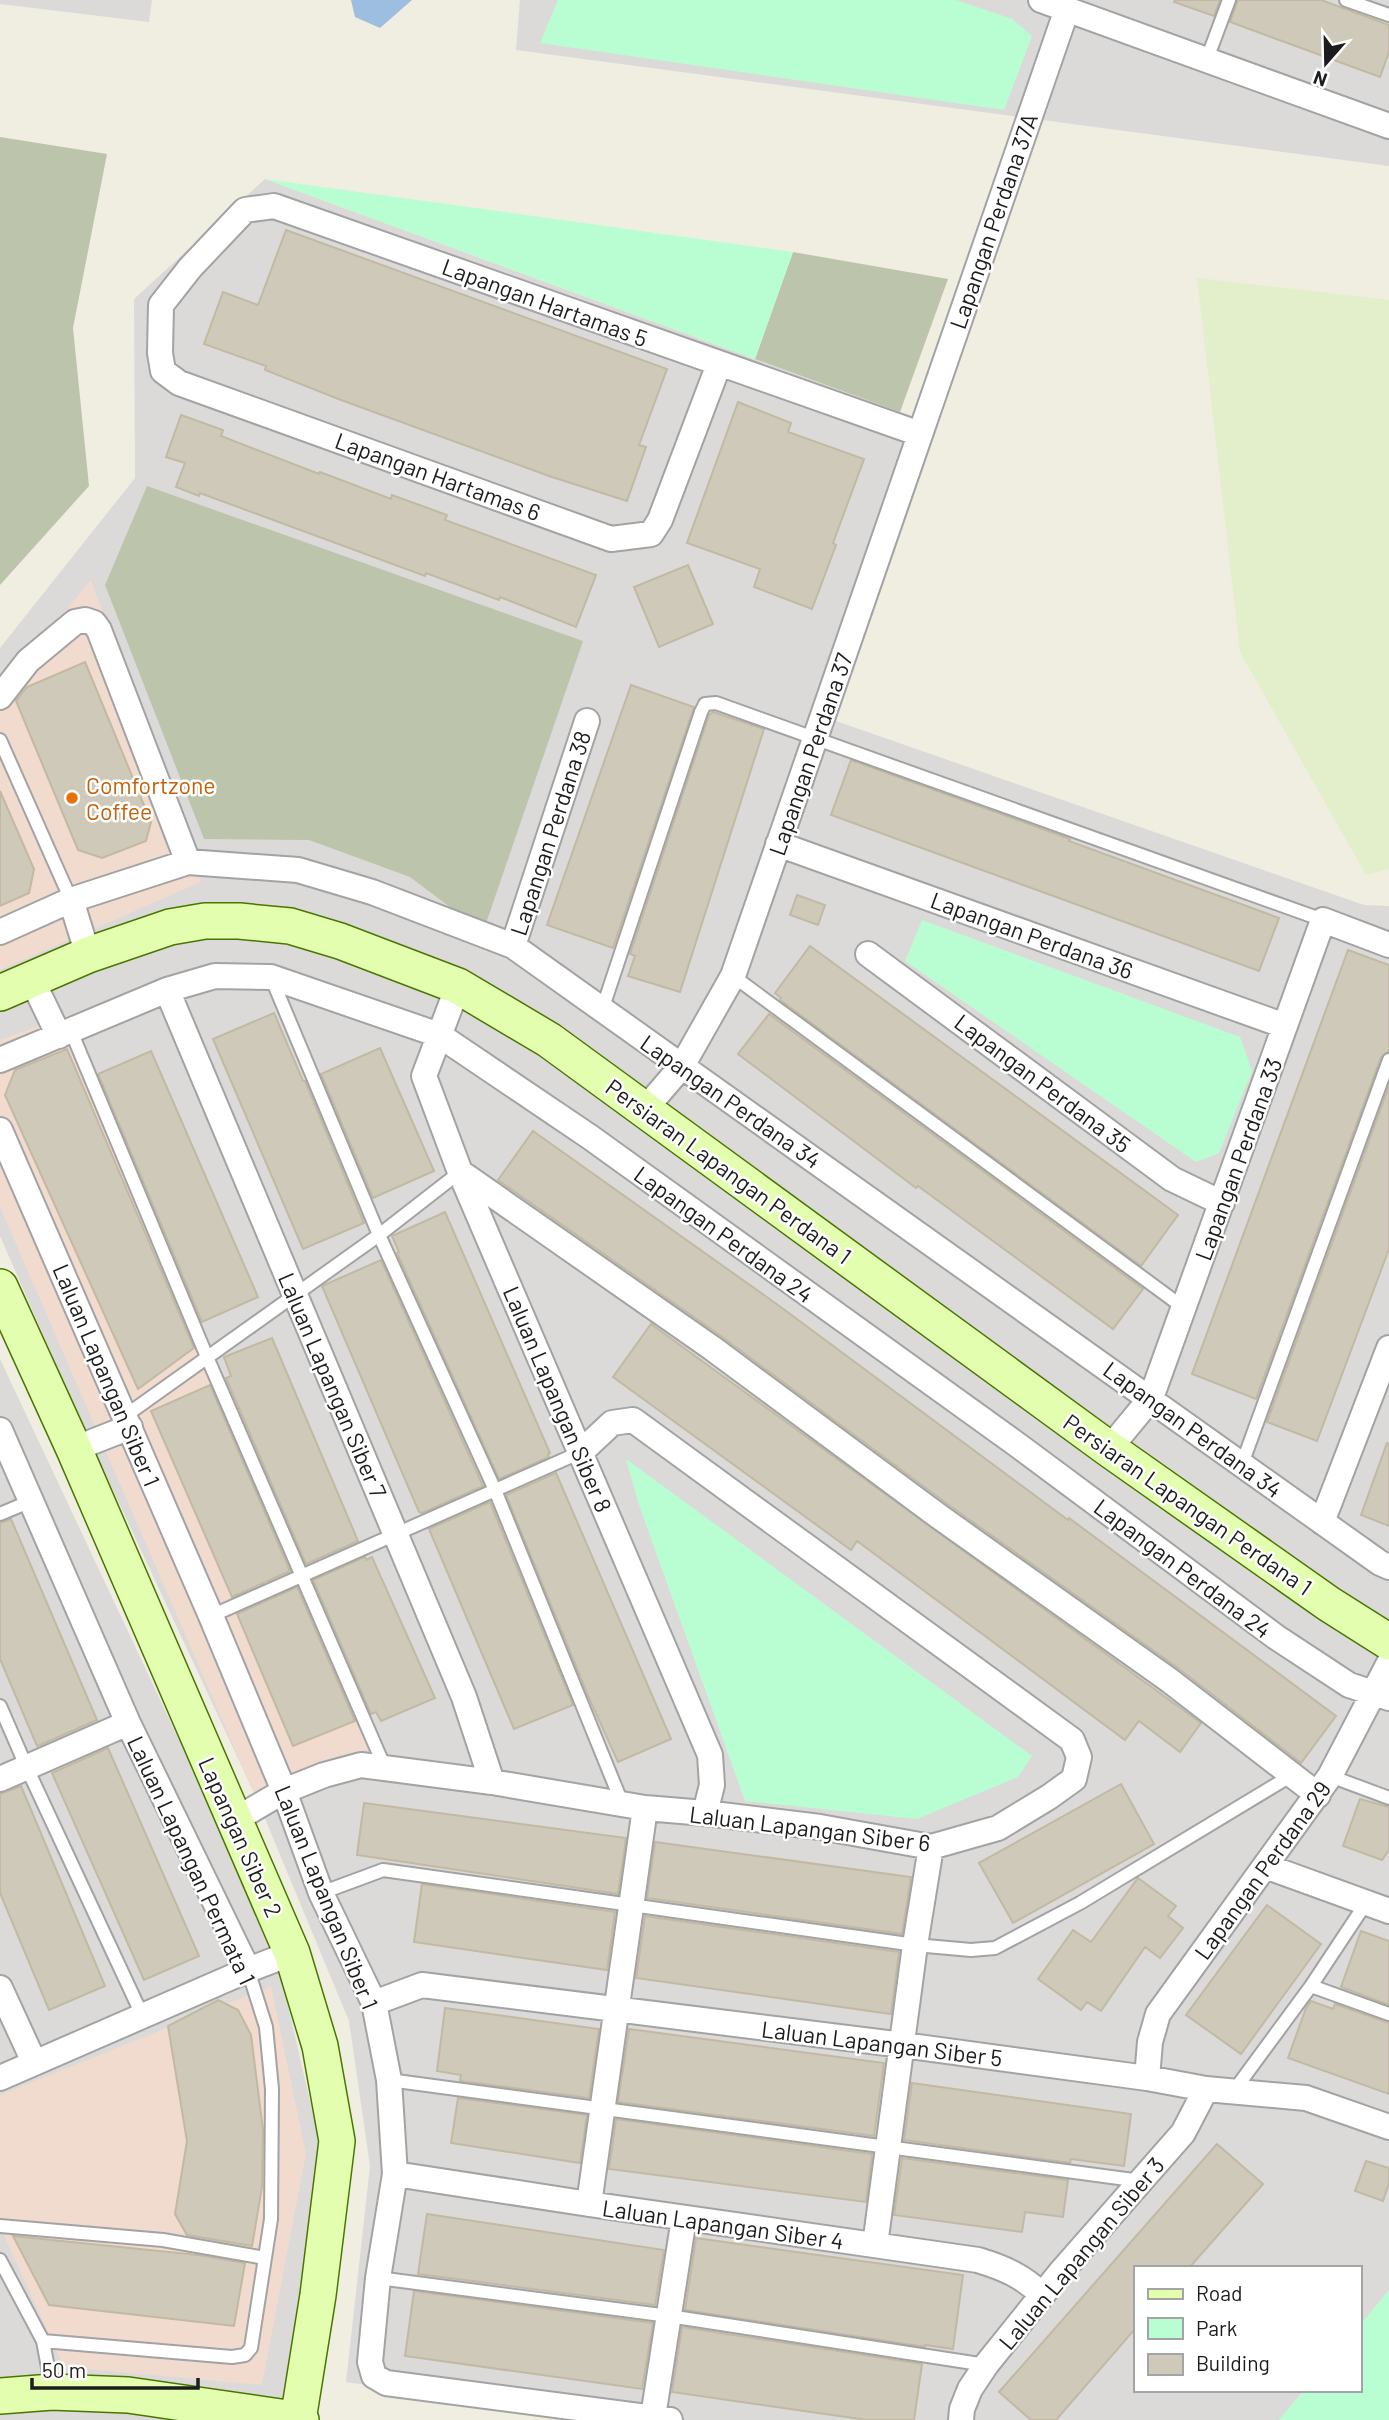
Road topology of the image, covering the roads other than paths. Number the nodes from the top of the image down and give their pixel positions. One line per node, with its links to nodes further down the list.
1 (1041, 0): 4 (street)
2 (1229, 0): 6 (lane)
3 (1346, 0): 5 (lane)
4 (1067, 9): 6 (street); 10 (street, Lapangan Perdana 37A)
5 (1389, 15)
6 (1207, 59): 7 (street)
7 (1389, 126)
8 (190, 268): 9 (street, Lapangan Hartamas 5); 9 (street, Lapangan Hartamas 6)
9 (719, 364): 10 (street, Lapangan Hartamas 5)
10 (920, 434): 13 (street, Lapangan Perdana 37)
11 (0, 697): 16 (street)
12 (587, 721): 21 (street, Lapangan Perdana 38)
13 (815, 739): 15 (street, Lapangan Perdana 37); 18 (lane); 30 (lane)
14 (0, 740): 17 (lane)
15 (778, 844): 24 (street, Lapangan Perdana 37); 31 (street, Lapangan Perdana 36)
16 (188, 862): 17 (street, Lapangan Perdana 34); 21 (street, Lapangan Perdana 34)
17 (71, 900): 19 (street, Lapangan Perdana 34); 23 (street)
18 (1324, 920): 20 (street); 31 (street, Lapangan Perdana 33)
19 (0, 932)
20 (1389, 945)
21 (513, 946): 30 (street, Lapangan Perdana 34)
22 (869, 954): 40 (street, Lapangan Perdana 35)
23 (88, 955): 26 (street, Persiaran Lapangan Perdana 1); 27 (street, Persiaran Lapangan Perdana 1)
24 (733, 976): 36 (street, Lapangan Perdana 37); 44 (lane)
25 (271, 977): 28 (street, Lapangan Perdana 24); 33 (street, Lapangan Perdana 24); 41 (lane)
26 (32, 980): 29 (street, Persiaran Lapangan Perdana 1); 32 (street)
27 (457, 986): 33 (street, Laluan Lapangan Siber 8); 37 (street, Persiaran Lapangan Perdana 1)
28 (167, 990): 32 (street, Lapangan Perdana 24); 43 (street, Laluan Lapangan Siber 7)
29 (0, 993)
30 (602, 1010): 36 (street, Lapangan Perdana 34)
31 (1285, 1026): 40 (street, Lapangan Perdana 33)
32 (65, 1034): 34 (street, Lapangan Perdana 24); 46 (lane)
33 (439, 1035): 39 (street, Laluan Lapangan Siber 8); 64 (street, Lapangan Perdana 24)
34 (0, 1060)
35 (1389, 1060): 53 (lane)
36 (682, 1066): 37 (street, Lapangan Perdana 37); 47 (street, Lapangan Perdana 34)
37 (645, 1109): 51 (street, Persiaran Lapangan Perdana 1)
38 (0, 1130): 48 (street, Laluan Lapangan Siber 1)
39 (460, 1172): 41 (lane); 52 (street, Laluan Lapangan Siber 8); 69 (street)
40 (1222, 1203): 44 (street, Lapangan Perdana 33)
41 (379, 1235): 43 (lane); 54 (lane)
42 (0, 1287): 50 (street, Lapangan Siber 2)
43 (295, 1295): 46 (lane); 58 (street, Laluan Lapangan Siber 7)
44 (1184, 1308): 47 (street, Lapangan Perdana 33)
45 (1389, 1348): 57 (street)
46 (207, 1357): 48 (lane); 60 (lane)
47 (1151, 1398): 51 (street, Lapangan Perdana 33); 53 (street, Lapangan Perdana 34)
48 (127, 1422): 50 (street); 61 (street, Laluan Lapangan Siber 1)
49 (0, 1430): 55 (street, Laluan Lapangan Permata 1)
50 (74, 1449): 77 (street, Lapangan Siber 2)
51 (1109, 1449): 62 (street, Persiaran Lapangan Perdana 1)
52 (581, 1452): 54 (lane); 76 (street, Laluan Lapangan Siber 8); 78 (street, Laluan Lapangan Siber 6)
53 (1242, 1464): 57 (street, Lapangan Perdana 34)
54 (495, 1490): 58 (lane); 75 (lane)
55 (31, 1501): 56 (lane); 66 (street, Laluan Lapangan Permata 1)
56 (0, 1514)
57 (1322, 1522): 59 (street, Lapangan Perdana 34)
58 (396, 1534): 60 (lane); 71 (street, Laluan Lapangan Siber 7)
59 (1389, 1567)
60 (303, 1575): 61 (lane); 68 (lane)
61 (211, 1616): 73 (street, Laluan Lapangan Siber 1)
62 (1389, 1642)
63 (1389, 1664): 64 (street, Lapangan Perdana 29)
64 (1382, 1696): 72 (street, Lapangan Perdana 29)
65 (0, 1706): 67 (lane)
66 (128, 1723): 67 (street); 85 (street, Laluan Lapangan Permata 1)
67 (26, 1766): 70 (street); 91 (lane)
68 (385, 1768): 71 (street, Laluan Lapangan Siber 6); 73 (street, Laluan Lapangan Siber 6)
69 (1292, 1775): 72 (street); 83 (lane)
70 (0, 1779)
71 (492, 1782): 75 (street, Laluan Lapangan Siber 6)
72 (1324, 1786): 74 (lane); 79 (street, Lapangan Perdana 29)
73 (284, 1791): 77 (street, Laluan Lapangan Siber 6); 80 (street, Laluan Lapangan Siber 1)
74 (1389, 1798)
75 (634, 1806): 76 (street, Laluan Lapangan Siber 6); 81 (street)
76 (705, 1813): 78 (street, Laluan Lapangan Siber 6)
77 (233, 1821): 84 (street, Lapangan Siber 2)
78 (932, 1847): 83 (street)
79 (1265, 1866): 82 (street); 95 (street, Lapangan Perdana 29)
80 (321, 1893): 81 (lane); 88 (street, Laluan Lapangan Siber 1)
81 (631, 1904): 83 (lane); 89 (street)
82 (1378, 1907): 86 (lane)
83 (915, 1945): 92 (street)
84 (292, 1953): 85 (street); 118 (street, Lapangan Siber 2)
85 (247, 1970): 91 (street); 108 (lane, Laluan Lapangan Permata 1)
86 (1311, 1986): 90 (lane); 98 (lane)
87 (0, 1988): 93 (street)
88 (373, 2003): 89 (street, Laluan Lapangan Siber 5); 96 (street, Laluan Lapangan Siber 1)
89 (617, 2009): 92 (street, Laluan Lapangan Siber 5); 99 (street)
90 (1389, 2014)
91 (143, 2017): 93 (street)
92 (903, 2045): 95 (street, Laluan Lapangan Siber 5); 101 (street)
93 (34, 2063): 94 (street)
94 (0, 2078)
95 (1147, 2078): 97 (street, Laluan Lapangan Siber 5)
96 (389, 2080): 99 (lane); 102 (street, Laluan Lapangan Siber 1)
97 (1206, 2089): 98 (street, Laluan Lapangan Siber 5); 103 (street, Laluan Lapangan Siber 3)
98 (1233, 2091): 100 (street, Laluan Lapangan Siber 5)
99 (603, 2109): 101 (lane); 104 (street)
100 (1389, 2127)
101 (888, 2149): 103 (lane); 107 (street)
102 (395, 2174): 104 (street, Laluan Lapangan Siber 4); 110 (street, Laluan Lapangan Siber 1)
103 (1141, 2181): 111 (street, Laluan Lapangan Siber 3)
104 (589, 2204): 105 (street, Laluan Lapangan Siber 4)
105 (684, 2218): 107 (street, Laluan Lapangan Siber 4); 112 (street)
106 (0, 2226): 108 (lane)
107 (875, 2245): 111 (street, Laluan Lapangan Siber 4)
108 (265, 2258): 113 (lane, Laluan Lapangan Permata 1)
109 (0, 2260): 113 (lane)
110 (378, 2278): 112 (lane); 117 (street, Laluan Lapangan Siber 1)
111 (1042, 2295): 114 (street, Laluan Lapangan Siber 3)
112 (669, 2316): 114 (lane); 117 (street)
113 (43, 2341): 115 (lane)
114 (986, 2365): 119 (street, Laluan Lapangan Siber 3)
115 (52, 2392): 116 (street); 118 (street)
116 (0, 2396)
117 (662, 2419)
118 (300, 2420)
119 (961, 2420)

